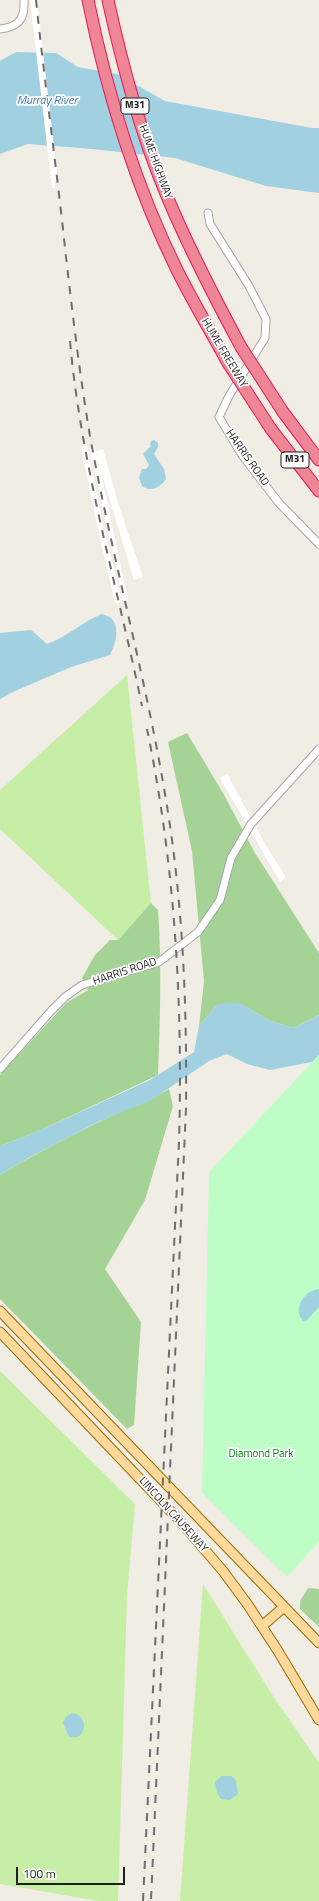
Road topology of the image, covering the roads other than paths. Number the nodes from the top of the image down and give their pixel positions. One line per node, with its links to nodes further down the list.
1 (24, 0): 4 (street)
2 (88, 0): 5 (highway, HUME HIGHWAY / M31)
3 (108, 0): 6 (highway, HUME HIGHWAY / M31)
4 (0, 29)
5 (149, 203): 9 (highway, HUME FREEWAY / M31, bridge)
6 (172, 208): 8 (highway, HUME FREEWAY / M31, bridge)
7 (208, 213): 10 (street, HARRIS ROAD)
8 (319, 460)
9 (319, 491)
10 (319, 544)
11 (319, 749): 12 (street, HARRIS ROAD)
12 (0, 1069)
13 (0, 1311): 15 (main road, LINCOLN CAUSEWAY)
14 (0, 1332): 16 (main road, LINCOLN CAUSEWAY)
15 (284, 1607): 16 (main road); 17 (main road, LINCOLN CAUSEWAY)
16 (262, 1626): 18 (main road, LINCOLN CAUSEWAY)
17 (319, 1643)
18 (319, 1720)

